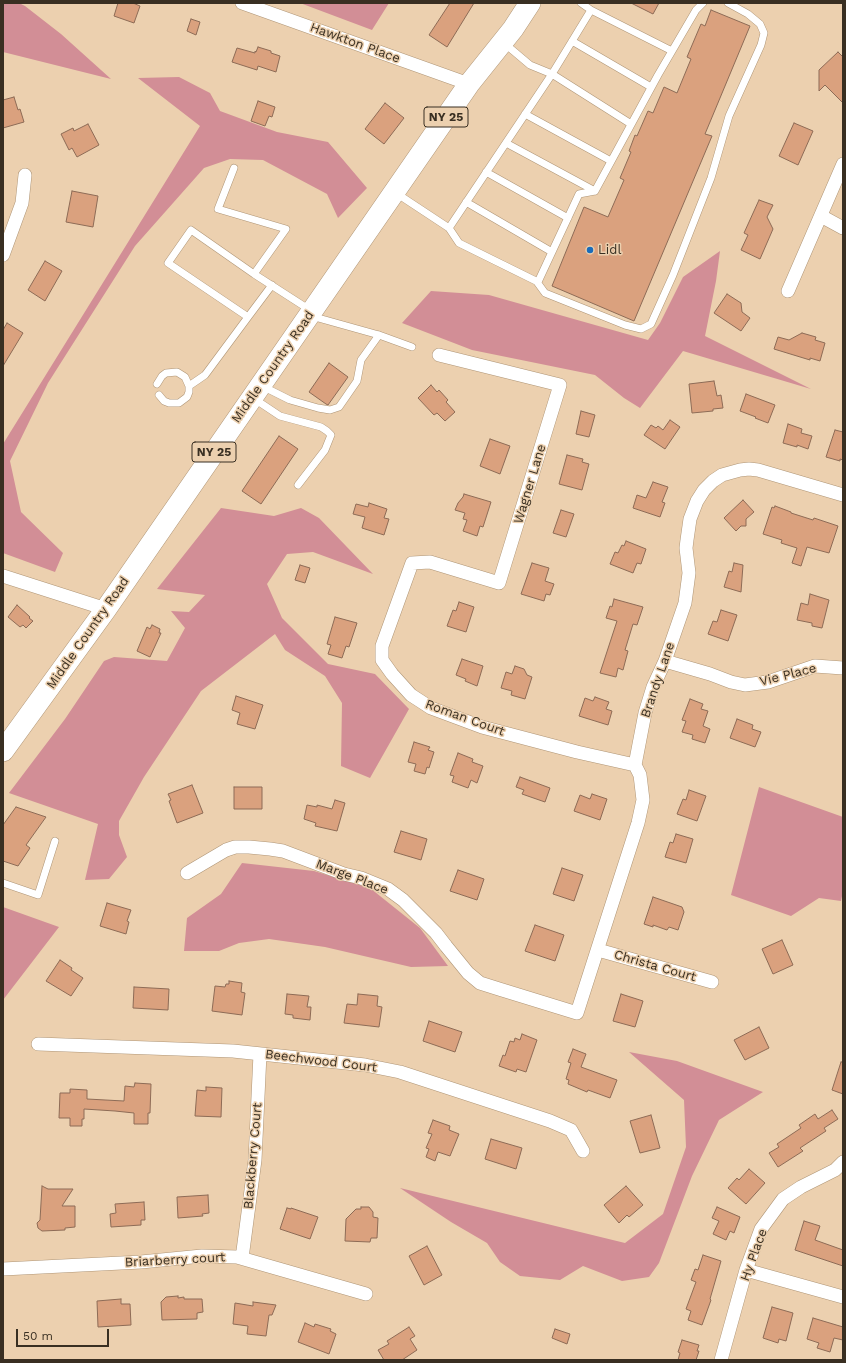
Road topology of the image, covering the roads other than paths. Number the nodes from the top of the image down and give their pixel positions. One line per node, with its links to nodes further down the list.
1 (242, 3): 11 (street, Hawkton Place)
2 (530, 3): 8 (main road, Middle Country Road / NY 25)
3 (581, 3): 6 (lane)
4 (703, 3): 9 (lane)
5 (728, 3): 31 (lane)
6 (591, 10): 7 (lane); 9 (lane)
7 (572, 41): 10 (lane); 12 (lane)
8 (502, 42): 10 (lane); 11 (main road, Middle Country Road / NY 25)
9 (672, 51): 12 (lane)
10 (552, 74): 13 (lane); 14 (lane)
11 (469, 84): 21 (main road, Middle Country Road / NY 25)
12 (651, 87): 14 (lane)
13 (525, 114): 15 (lane); 16 (lane)
14 (631, 124): 16 (lane)
15 (506, 143): 19 (lane); 22 (lane)
16 (611, 161): 22 (lane)
17 (843, 164): 24 (street)
18 (234, 168): 30 (lane)
19 (486, 172): 23 (lane); 25 (lane)
20 (26, 175): 29 (street)
21 (394, 191): 26 (lane); 34 (main road, Middle Country Road / NY 25)
22 (595, 191): 25 (lane)
23 (466, 202): 26 (lane); 28 (lane)
24 (821, 216): 27 (street); 33 (street)
25 (568, 218): 28 (lane)
26 (449, 228): 31 (lane)
27 (843, 228)
28 (552, 252): 31 (lane)
29 (3, 255)
30 (254, 274): 32 (lane); 35 (lane)
31 (537, 282)
32 (272, 285): 34 (lane); 35 (lane)
33 (788, 291)
34 (310, 313): 36 (lane); 41 (main road, Middle Country Road / NY 25)
35 (248, 317): 40 (lane)
36 (379, 335): 37 (lane); 41 (lane)
37 (412, 347)
38 (439, 355): 46 (street, Wagner Lane)
39 (157, 384): 40 (lane)
40 (189, 386): 42 (lane)
41 (256, 392): 43 (lane); 47 (main road, Middle Country Road / NY 25)
42 (159, 395)
43 (298, 485)
44 (843, 495): 48 (street, Brandy Lane)
45 (3, 576): 47 (street)
46 (499, 583): 51 (street, Roman Court)
47 (106, 609): 50 (main road, Middle Country Road / NY 25)
48 (665, 661): 49 (street, Vie Place); 51 (street, Brandy Lane)
49 (843, 668)
50 (3, 751)
51 (635, 765): 55 (street, Brandy Lane)
52 (55, 841): 54 (lane)
53 (187, 873): 57 (street, Marge Place)
54 (3, 884)
55 (598, 950): 56 (street, Christa Court); 57 (street, Brandy Lane)
56 (712, 982)
57 (577, 1013)
58 (38, 1044): 59 (street, Beechwood Court)
59 (260, 1054): 60 (street, Beechwood Court); 62 (street, Blackberry Court)
60 (583, 1151)
61 (843, 1162): 64 (street, Hy Place)
62 (242, 1258): 63 (street, Briarberry court); 65 (street, Briarberry court)
63 (3, 1269)
64 (746, 1270): 66 (street); 67 (street, Hy Place)
65 (366, 1294)
66 (843, 1297)
67 (721, 1360)

